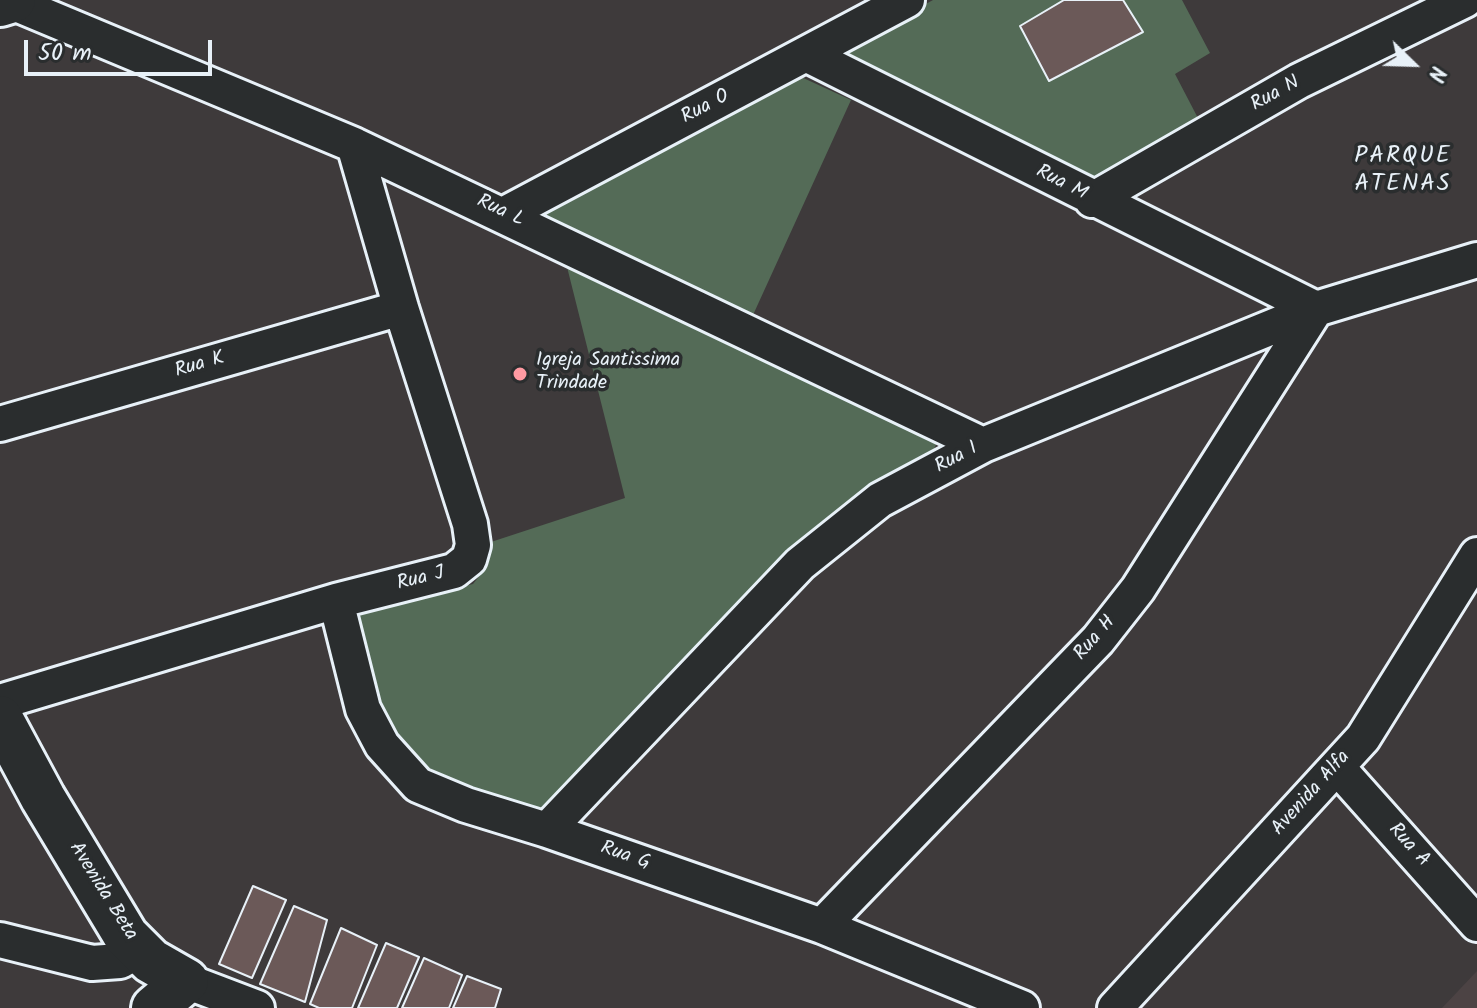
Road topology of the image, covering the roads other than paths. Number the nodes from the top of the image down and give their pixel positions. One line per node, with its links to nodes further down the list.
1 (907, 0): 4 (street, Rua O)
2 (1465, 0): 6 (street, Rua N)
3 (7, 1): 5 (street, Rua L)
4 (808, 55): 6 (street, Rua M); 7 (street, Rua O)
5 (354, 145): 7 (street, Rua L); 9 (street, Rua J)
6 (1092, 200): 10 (street, Rua M)
7 (505, 214): 12 (street, Rua L)
8 (1477, 260): 10 (street, Rua I)
9 (401, 308): 11 (street, Rua K); 14 (street, Rua J)
10 (1316, 309): 12 (street, Rua I); 20 (street, Rua H)
11 (0, 424)
12 (983, 445): 18 (street, Rua I)
13 (1477, 555): 17 (street, Avenida Alfa)
14 (336, 601): 15 (street, Rua J); 18 (street, Rua G)
15 (0, 702)
16 (0, 718): 22 (main road, Avenida Beta)
17 (1338, 768): 19 (street, Rua A); 26 (street, Avenida Alfa)
18 (547, 830): 20 (street, Rua G)
19 (1477, 924)
20 (822, 926): 25 (street, Rua G)
21 (0, 940): 22 (street)
22 (139, 950): 23 (main road, Avenida Beta)
23 (170, 995): 24 (street, Avenida Beta)
24 (257, 1008)
25 (1022, 1008)
26 (1115, 1008)

